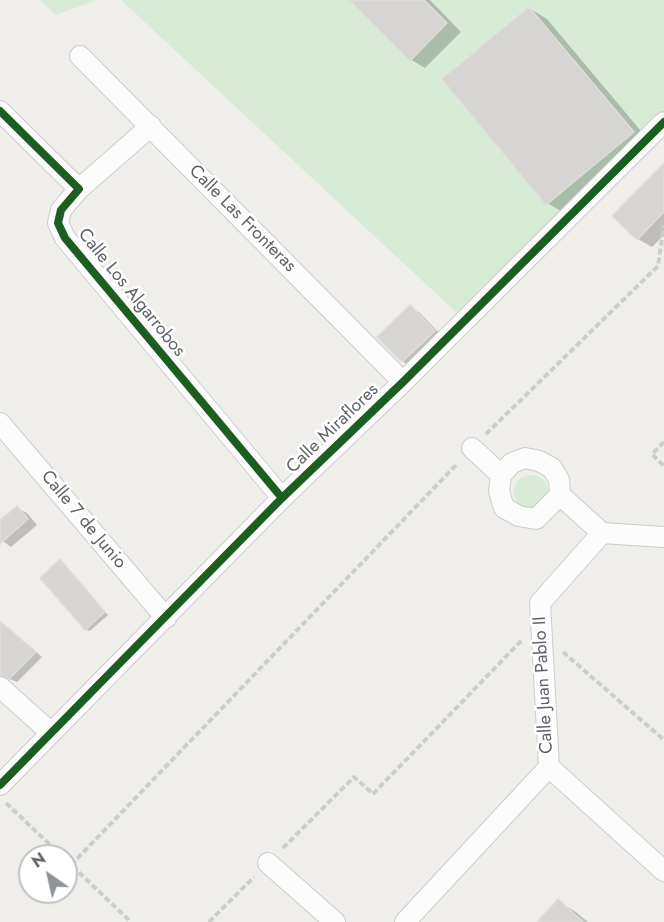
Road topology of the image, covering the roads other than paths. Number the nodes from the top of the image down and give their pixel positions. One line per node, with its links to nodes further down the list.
1 (80, 56): 4 (street, Calle Las Fronteras)
2 (0, 111): 5 (street)
3 (664, 122): 6 (street, Calle Miraflores)
4 (151, 126): 5 (street, Calle Los Algarrobos); 6 (street, Calle Las Fronteras)
5 (80, 189): 11 (street, Calle Los Algarrobos)
6 (403, 382): 11 (street, Calle Miraflores)
7 (0, 423): 14 (street, Calle 7 de Junio)
8 (472, 448): 9 (street)
9 (501, 475): 10 (street); 10 (street)
10 (560, 495): 12 (street)
11 (282, 498): 14 (street, Calle Miraflores)
12 (602, 533): 13 (street); 17 (street, Calle Juan Pablo II)
13 (664, 537)
14 (166, 618): 16 (street, Calle Miraflores)
15 (0, 687): 16 (street)
16 (50, 732): 18 (street, Calle Miraflores)
17 (549, 767): 20 (street, Calle Juan Pablo II); 22 (street)
18 (0, 785)
19 (268, 863): 21 (street)
20 (664, 871)
21 (335, 922)
22 (405, 922)

